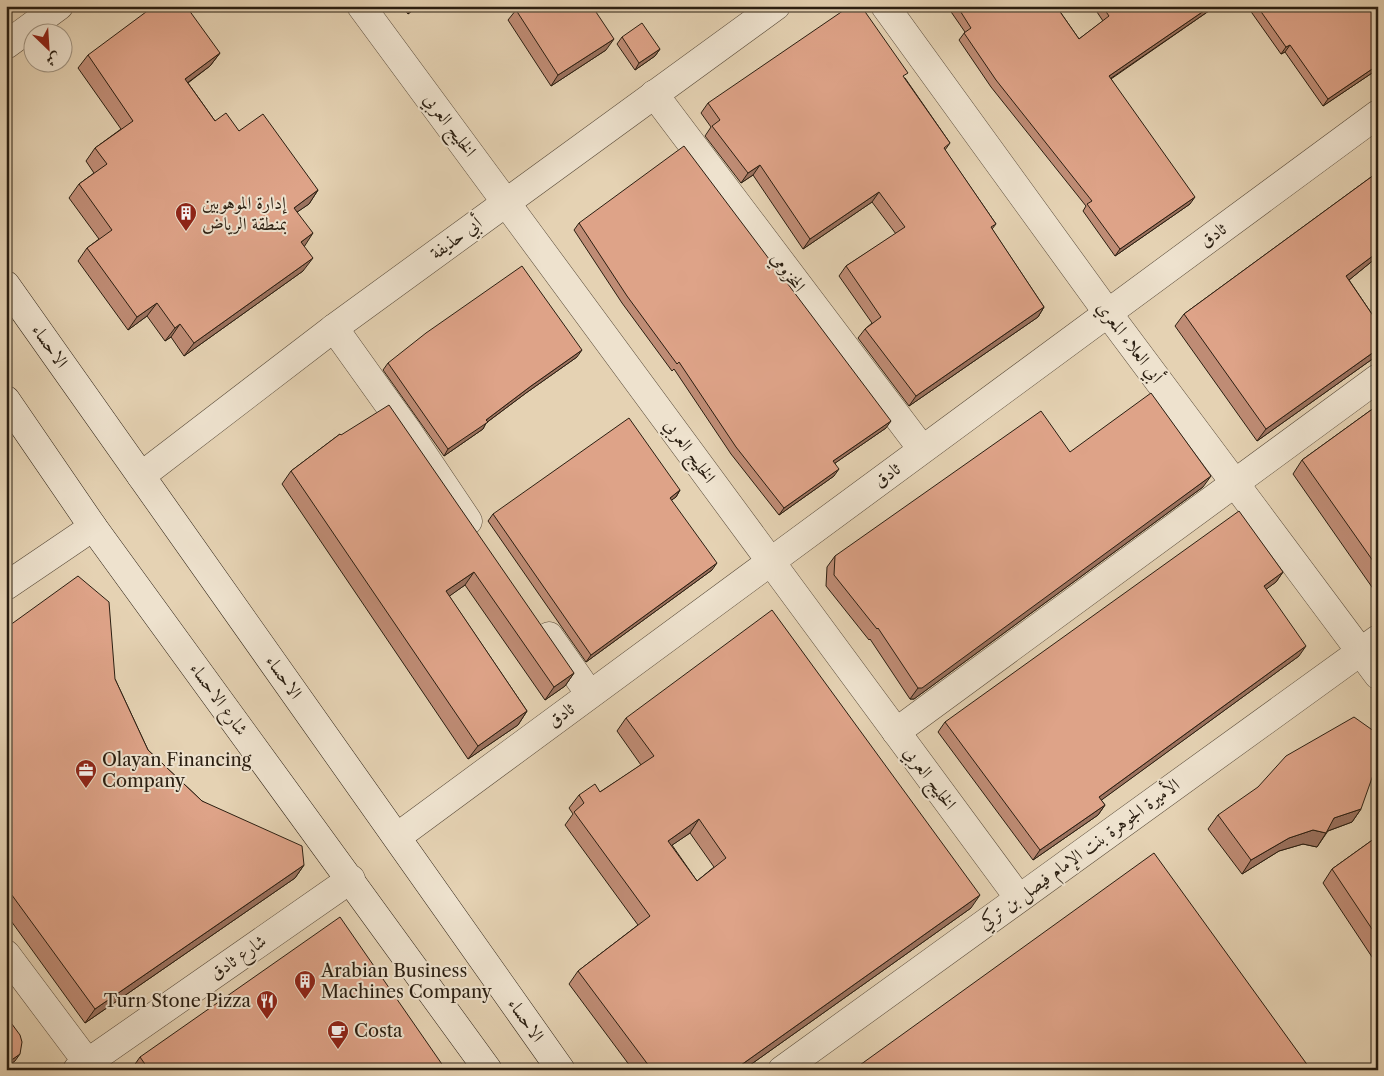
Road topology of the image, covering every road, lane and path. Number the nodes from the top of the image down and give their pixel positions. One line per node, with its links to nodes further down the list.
1 (59, 6): 5 (street)
2 (361, 6): 8 (street, الخليج العربي)
3 (776, 6): 6 (street, أبي حذيفة)
4 (885, 6): 10 (street, أبي العلاء المعري)
5 (6, 45)
6 (654, 94): 8 (street, أبي حذيفة); 14 (street, المخزومي)
7 (1378, 114): 10 (street, ثادق)
8 (506, 201): 11 (street, أبي حذيفة); 19 (street, الخليج العربي)
9 (6, 285): 15 (street, الاحساء)
10 (1108, 312): 14 (street, ثادق); 16 (street, أبي العلاء المعري)
11 (334, 328): 15 (street, أبي حذيفة); 18 (street)
12 (1378, 378): 16 (street)
13 (6, 400): 17 (street, شارع الاحساء)
14 (922, 449): 19 (street, ثادق)
15 (141, 476): 26 (street, الاحساء)
16 (1236, 482): 22 (street, أبي العلاء المعري); 25 (street)
17 (93, 527): 20 (street); 27 (street, شارع الاحساء)
18 (481, 540)
19 (771, 562): 24 (street, ثادق); 25 (street, الخليج العربي)
20 (6, 586)
21 (532, 613): 24 (street)
22 (1369, 645): 23 (street, أبي العلاء المعري); 28 (street, الأميرة الجوهرة بنت الإمام فيصل بن تركي)
23 (1378, 676)
24 (590, 694): 26 (street, ثادق)
25 (896, 732): 28 (street, الخليج العربي)
26 (397, 837): 32 (street, الاحساء)
27 (351, 879): 30 (street, شارع ثادق); 31 (street, شارع الاحساء)
28 (1018, 897): 33 (street, الأميرة الجوهرة بنت الإمام فيصل بن تركي)
29 (6, 954): 30 (street)
30 (86, 1067)
31 (488, 1070)
32 (561, 1070)
33 (782, 1070)

